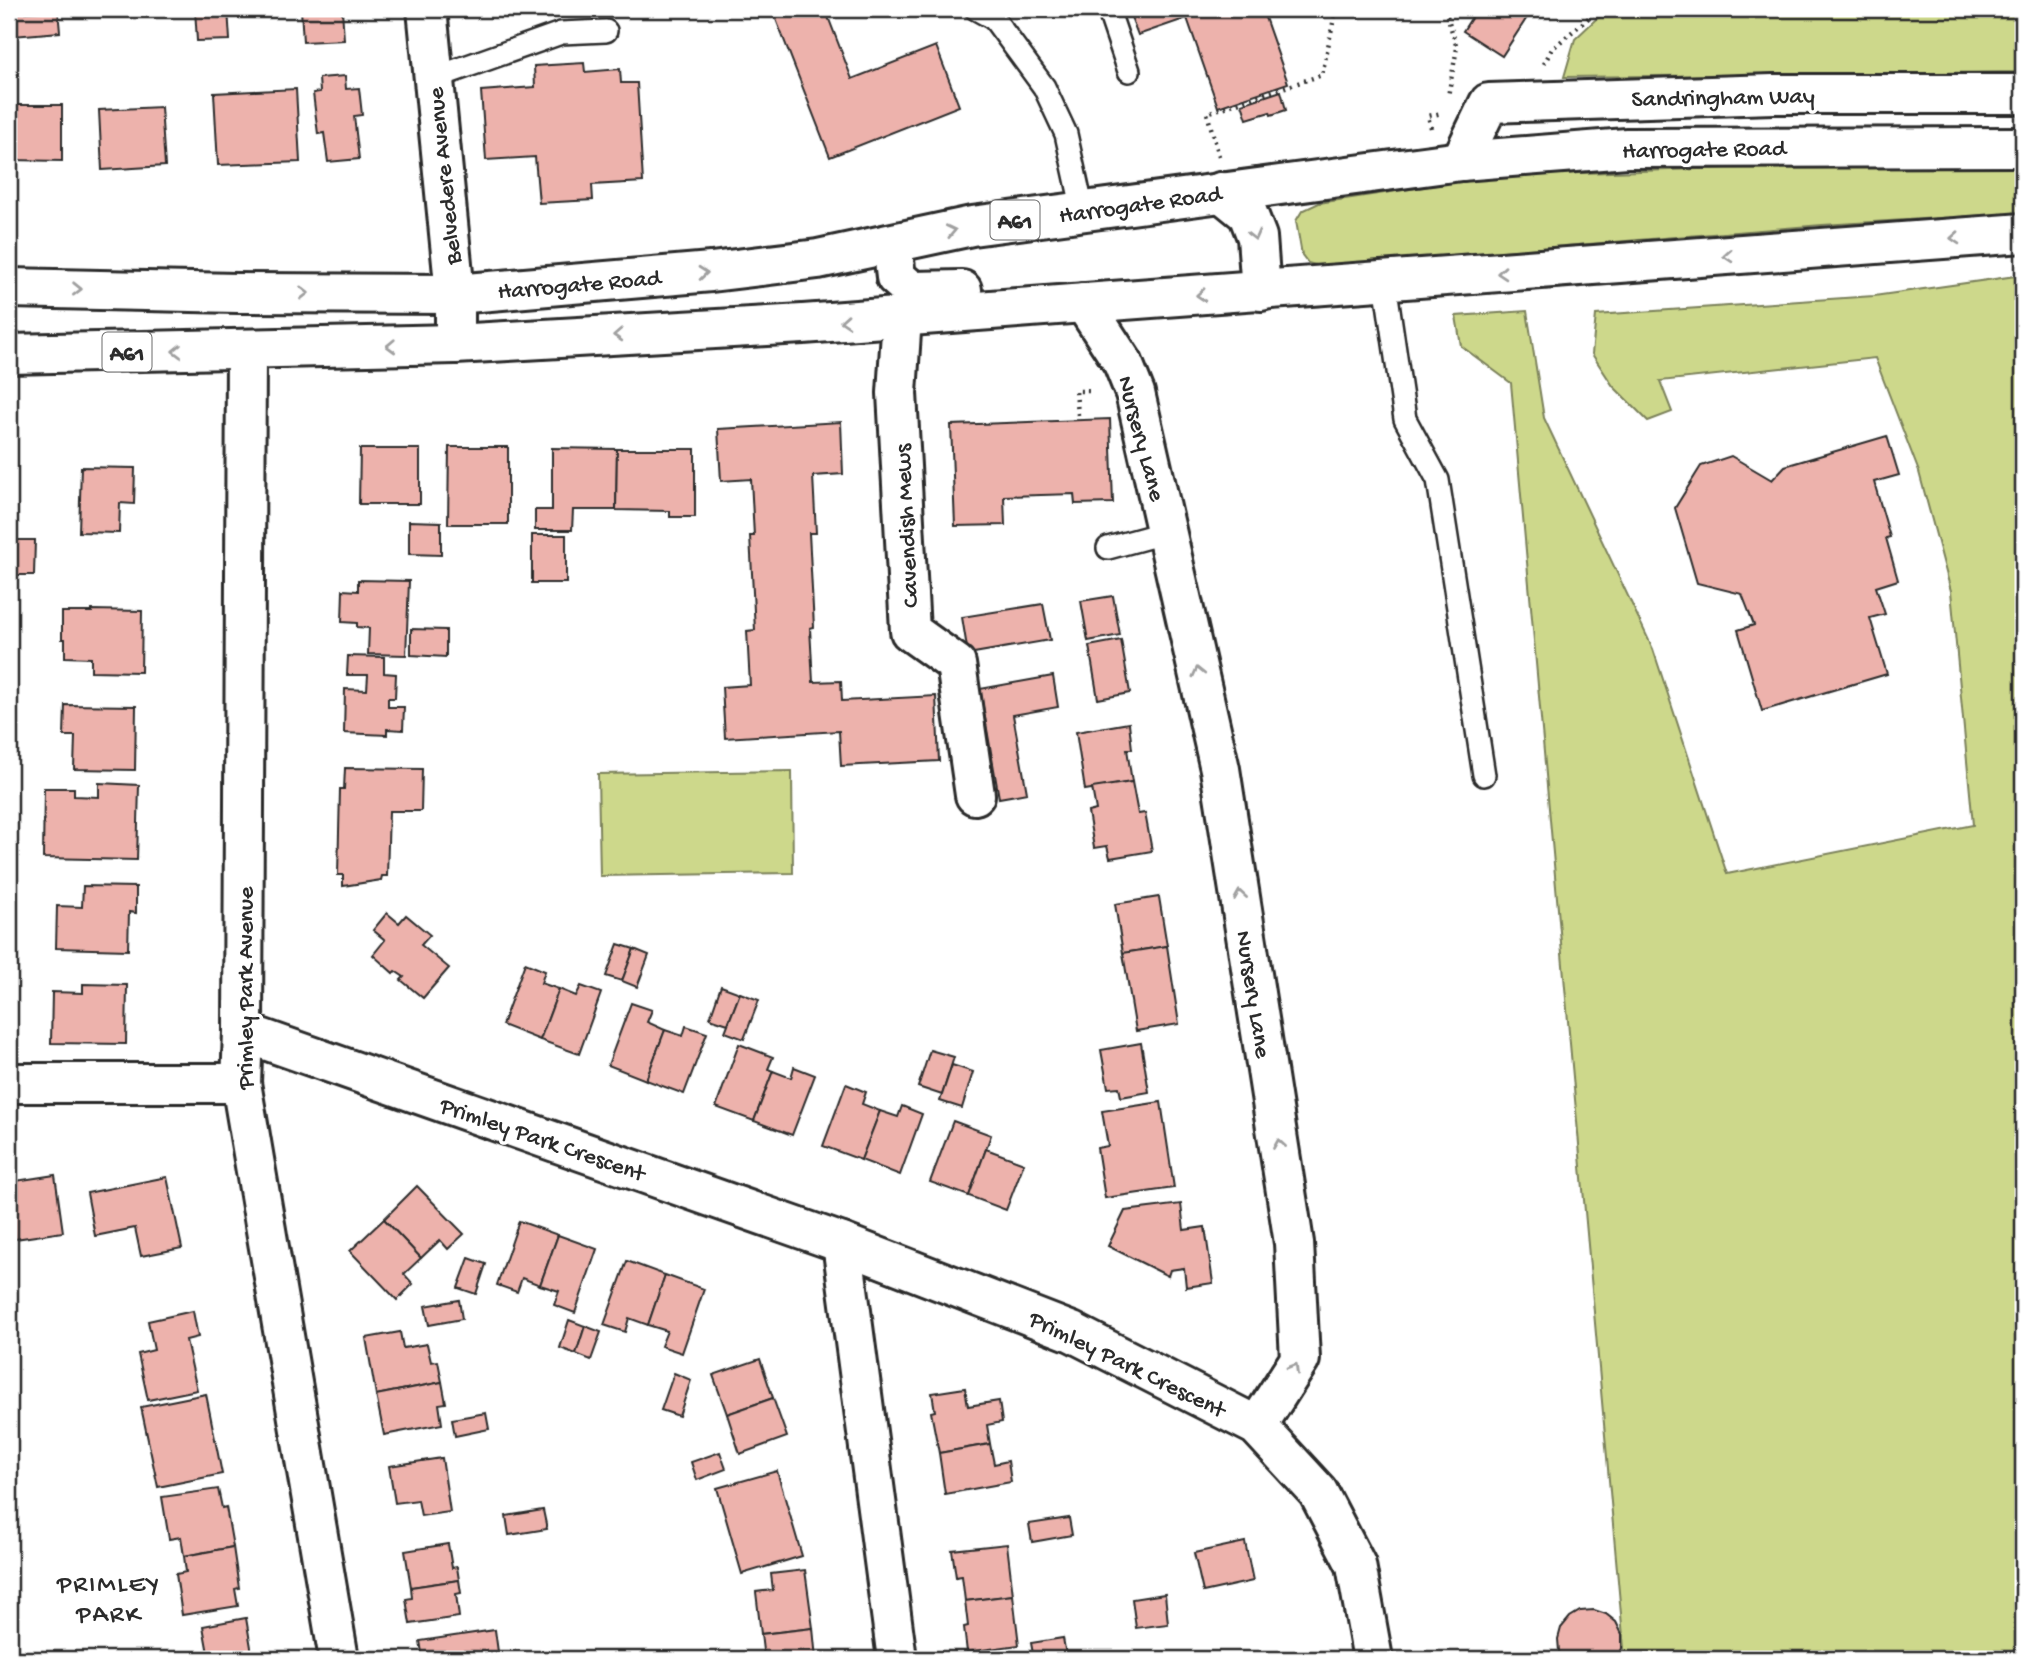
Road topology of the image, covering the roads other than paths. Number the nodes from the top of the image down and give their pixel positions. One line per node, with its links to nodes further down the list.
1 (427, 9): 6 (main road, Belvedere Avenue)
2 (976, 9): 11 (lane)
3 (1108, 9): 5 (lane)
4 (606, 31): 6 (lane)
5 (1129, 71)
6 (434, 78): 17 (main road, Belvedere Avenue)
7 (2023, 94): 9 (main road, Sandringham Way)
8 (2023, 147): 9 (main road, Harrogate Road / A61)
9 (1461, 161): 10 (main road, Harrogate Road / A61)
10 (1221, 192): 11 (main road, Harrogate Road / A61); 16 (main road, one-way to 16)
11 (1083, 211): 13 (main road, Harrogate Road / A61, one-way to 11)
12 (2023, 233): 14 (main road, A61, one-way to 14)
13 (892, 244): 17 (main road, Harrogate Road / A61, one-way to 13); 19 (main road)
14 (1385, 282): 16 (main road, A61); 26 (lane)
15 (9, 288): 17 (main road, Harrogate Road / A61, one-way to 17)
16 (1261, 291): 18 (main road, A61, one-way to 18)
17 (455, 293): 21 (main road, Belvedere Avenue)
18 (1084, 303): 19 (main road, A61); 24 (main road, Nursery Lane)
19 (1027, 308): 20 (main road, A61)
20 (902, 317): 21 (main road, A61, one-way to 21); 27 (main road, Cavendish Mews)
21 (455, 344): 22 (main road, A61, one-way to 22)
22 (246, 350): 23 (main road, A61, one-way to 23); 28 (main road, Primley Park Avenue)
23 (9, 354)
24 (1167, 532): 25 (lane); 32 (main road, Nursery Lane, one-way to 24)
25 (1108, 548)
26 (1484, 775)
27 (975, 795)
28 (243, 1032): 30 (main road, Primley Park Avenue); 31 (main road, Primley Park Crescent)
29 (9, 1083): 30 (main road)
30 (241, 1083): 33 (main road, Primley Park Avenue)
31 (842, 1243): 32 (main road, Primley Park Crescent); 34 (main road)
32 (1257, 1426): 35 (main road)
33 (339, 1659)
34 (897, 1659)
35 (1373, 1659)

